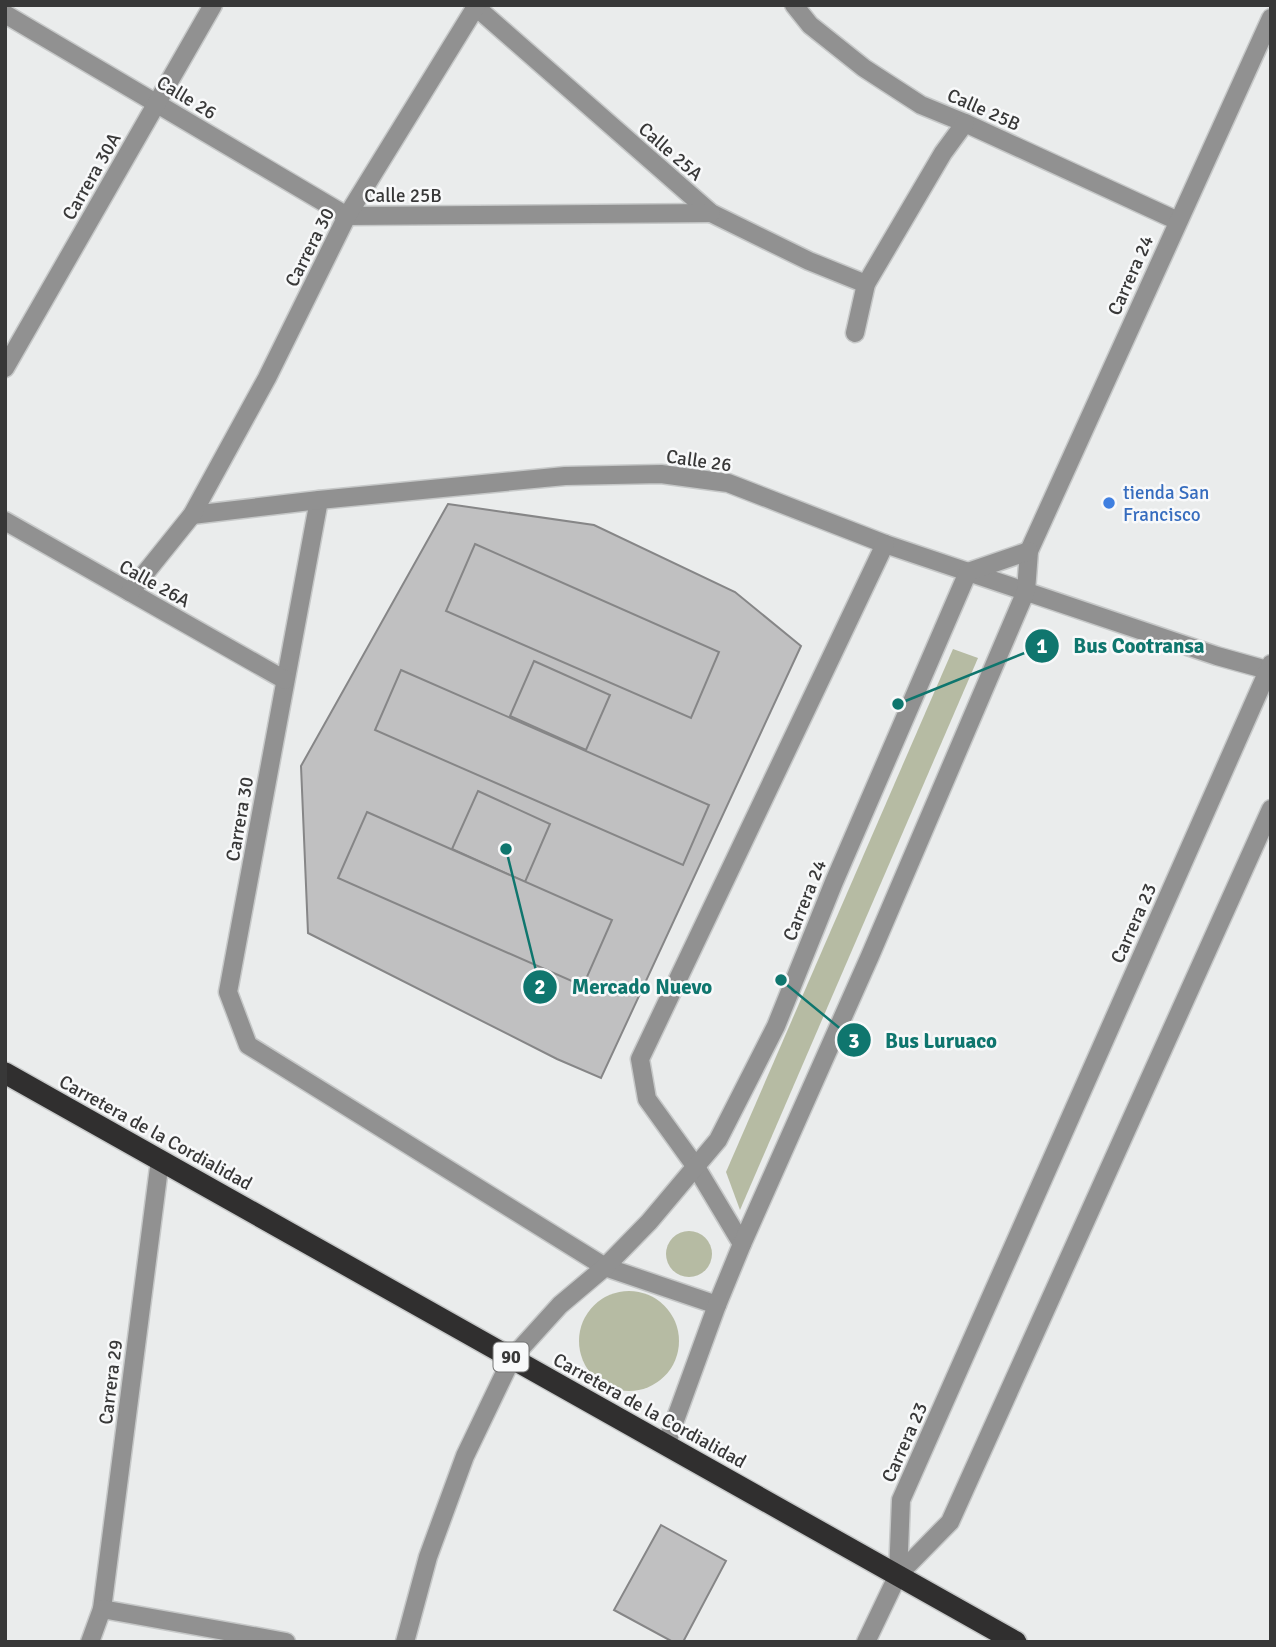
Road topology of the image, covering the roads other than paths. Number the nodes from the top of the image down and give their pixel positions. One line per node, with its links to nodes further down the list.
1 (212, 5): 6 (street, Carrera 30A)
2 (793, 5): 7 (street, Calle 25B)
3 (476, 6): 8 (street, Calle 25A); 9 (street, Carrera 30)
4 (5, 14): 6 (street, Calle 26)
5 (1271, 18): 10 (street, Carrera 24)
6 (156, 103): 9 (street, Calle 26); 13 (street, Carrera 30A)
7 (965, 123): 10 (street, Calle 25B); 11 (street)
8 (710, 213): 9 (street, Calle 25B); 11 (street, Calle 25A)
9 (347, 216): 15 (street, Carrera 30)
10 (1178, 221): 18 (street, Carrera 24)
11 (866, 284): 12 (street)
12 (855, 333)
13 (5, 368)
14 (319, 500): 15 (street, Calle 26); 17 (street, Calle 26); 23 (street, Carrera 30)
15 (192, 515): 21 (street)
16 (5, 521): 21 (street, Calle 26A)
17 (884, 544): 19 (street, Calle 26); 27 (street)
18 (1029, 551): 19 (street); 20 (street, Carrera 24)
19 (968, 572): 20 (street, Calle 26); 27 (street, Carrera 24)
20 (1026, 591): 22 (street, Calle 26); 28 (street, Carrera 24)
21 (130, 592): 23 (street, Calle 26A)
22 (1270, 668): 33 (street, Carrera 23)
23 (285, 680): 29 (street, Carrera 30)
24 (1271, 809): 33 (street)
25 (5, 1073): 26 (highway, Carretera de la Cordialidad / 90)
26 (160, 1160): 31 (highway, Carretera de la Cordialidad / 90); 34 (street, Carrera 29)
27 (696, 1167): 28 (street); 29 (street, Carrera 24)
28 (742, 1244): 30 (street, Carrera 24)
29 (605, 1267): 30 (street, Carrera 30); 31 (street, Carrera 24)
30 (716, 1305): 32 (street, Carrera 24)
31 (512, 1358): 32 (highway, Carretera de la Cordialidad / 90); 37 (street)
32 (666, 1445): 33 (highway, Carretera de la Cordialidad / 90)
33 (898, 1575): 38 (street); 39 (highway, Carretera de la Cordialidad / 90)
34 (102, 1609): 35 (street, Carrera 29); 36 (street)
35 (90, 1642)
36 (286, 1642)
37 (405, 1642)
38 (866, 1642)
39 (1016, 1642)

